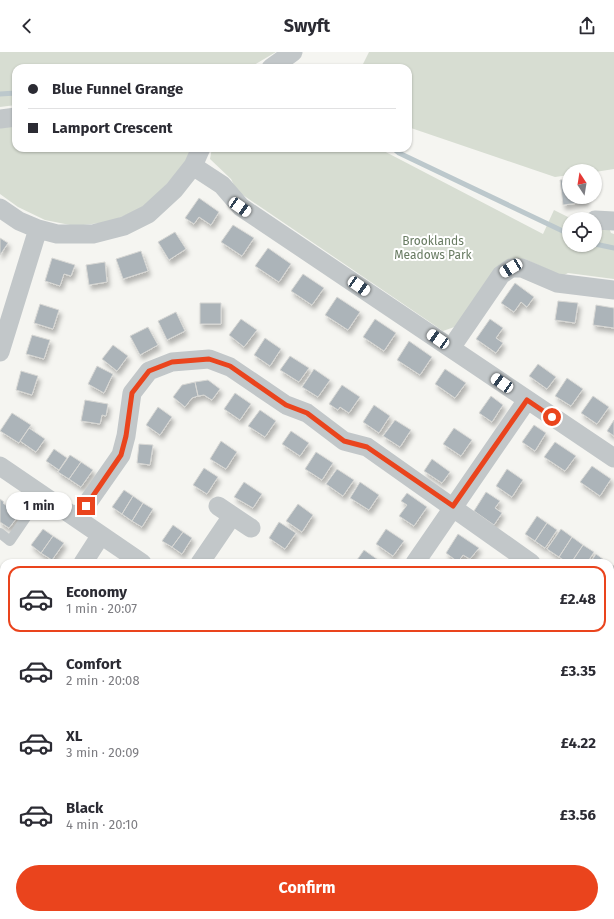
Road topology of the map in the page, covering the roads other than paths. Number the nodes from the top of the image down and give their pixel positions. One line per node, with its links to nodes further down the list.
1 (293, 52): 2 (street)
2 (276, 64)
3 (12, 118): 4 (street)
4 (0, 119)
5 (199, 152): 6 (street)
6 (193, 166): 10 (street); 12 (street)
7 (0, 208): 10 (street)
8 (602, 220): 9 (street)
9 (614, 221)
10 (38, 229): 13 (street)
11 (614, 290): 12 (street)
12 (452, 348): 14 (street)
13 (0, 352)
14 (527, 400): 15 (street); 18 (street)
15 (614, 458)
16 (0, 466): 17 (street)
17 (42, 494): 19 (street); 21 (lane)
18 (453, 506): 19 (street); 26 (street); 27 (street)
19 (78, 518): 22 (street)
20 (251, 528): 25 (street)
21 (0, 533)
22 (101, 535): 23 (street); 24 (street)
23 (86, 559)
24 (136, 559)
25 (202, 559)
26 (418, 559)
27 (526, 559)

